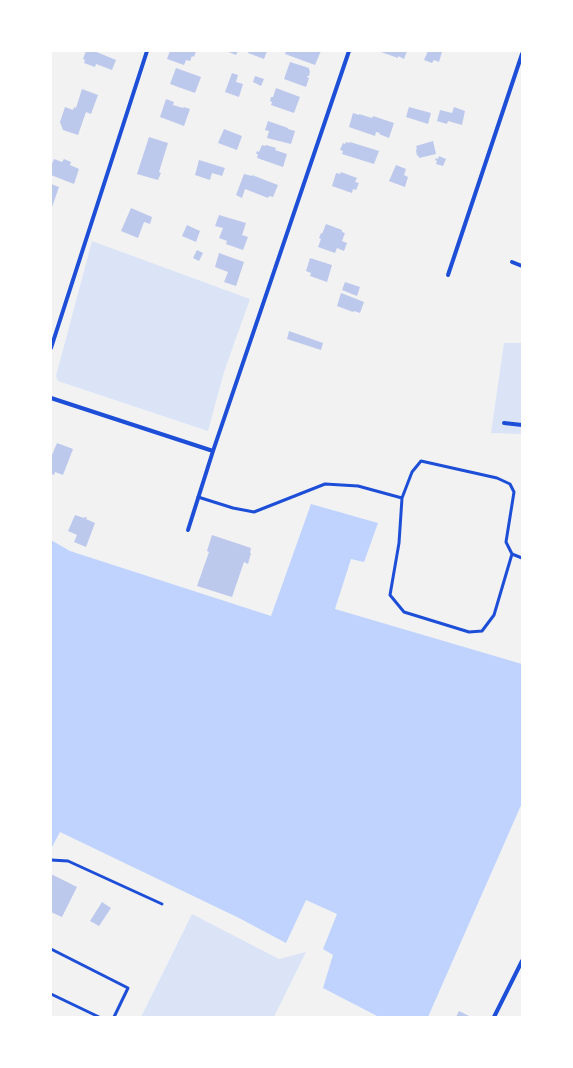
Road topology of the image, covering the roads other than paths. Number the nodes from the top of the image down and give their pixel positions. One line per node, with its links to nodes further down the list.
1 (147, 51): 7 (street)
2 (349, 51): 11 (street)
3 (522, 54): 6 (street)
4 (512, 262): 5 (street)
5 (522, 266)
6 (448, 275)
7 (51, 348)
8 (51, 398): 11 (street)
9 (504, 423): 10 (street)
10 (522, 425)
11 (213, 451): 12 (street)
12 (198, 497): 13 (lane); 14 (street)
13 (402, 498): 15 (lane); 15 (lane)
14 (188, 530)
15 (512, 554): 16 (lane)
16 (522, 558)
17 (51, 860): 18 (lane)
18 (162, 904)
19 (51, 949): 23 (lane)
20 (522, 961): 24 (street)
21 (51, 994): 22 (lane)
22 (99, 1017)
23 (114, 1017)
24 (494, 1017)

